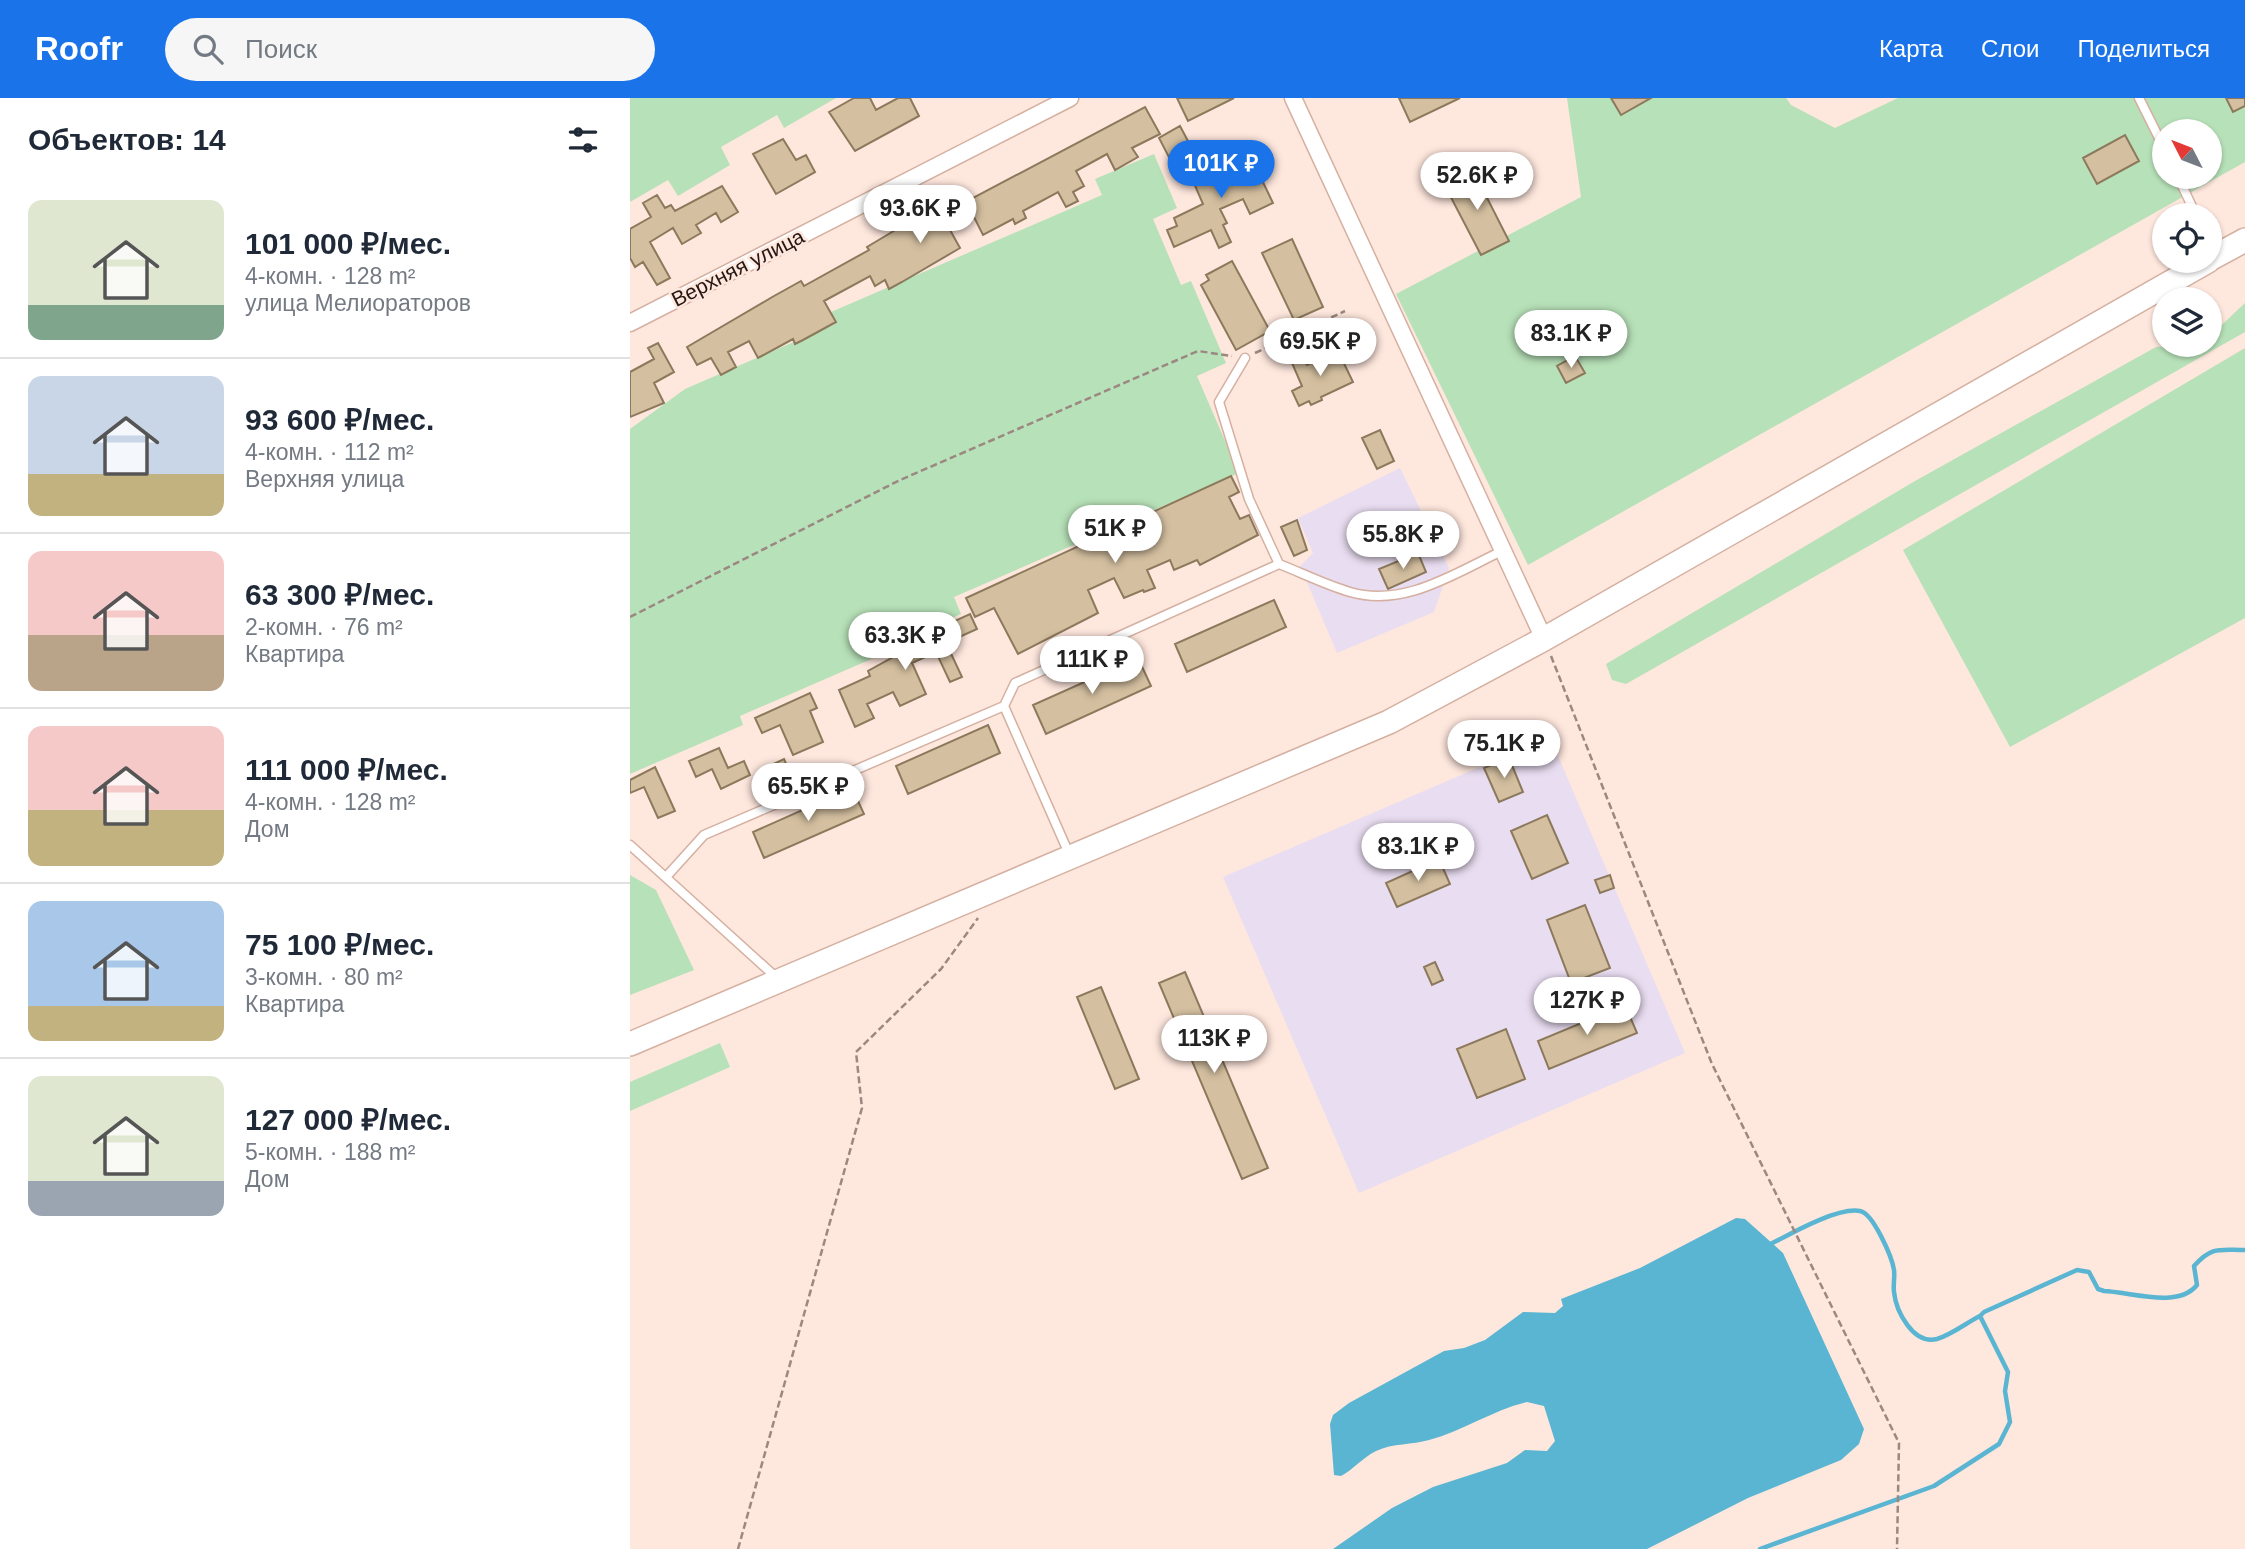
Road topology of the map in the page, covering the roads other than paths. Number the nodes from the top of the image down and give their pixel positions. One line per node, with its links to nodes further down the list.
1 (1070, 98): 8 (street, Верхняя улица)
2 (1293, 98): 10 (street)
3 (2139, 98): 4 (lane)
4 (2152, 124)
5 (2245, 240): 6 (main road)
6 (2222, 250)
7 (2180, 273): 12 (main road)
8 (630, 323)
9 (1245, 358): 11 (lane)
10 (1502, 551): 11 (lane); 12 (street)
11 (1279, 564): 13 (lane)
12 (1544, 639): 15 (main road)
13 (1004, 706): 15 (lane); 16 (lane)
14 (630, 845): 16 (lane)
15 (1071, 858): 17 (main road)
16 (666, 877): 17 (lane)
17 (781, 981): 18 (main road)
18 (630, 1044)

